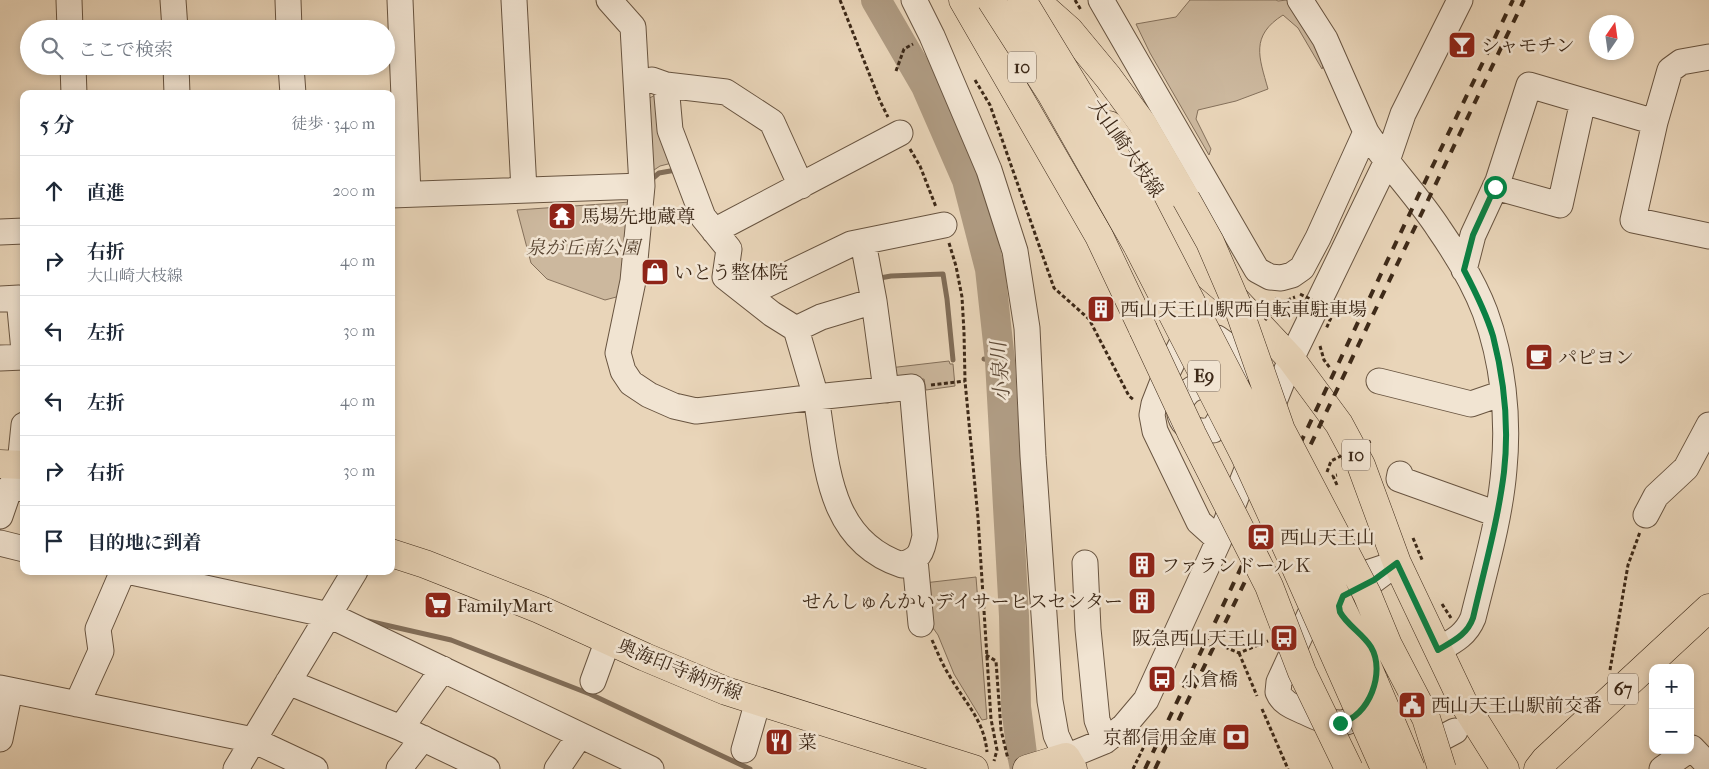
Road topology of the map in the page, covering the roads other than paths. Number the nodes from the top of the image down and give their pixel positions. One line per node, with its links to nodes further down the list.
1 (69, 0): 18 (street)
2 (173, 0): 19 (street)
3 (288, 0): 20 (street)
4 (400, 0): 39 (street)
5 (514, 0): 40 (street)
6 (609, 0): 25 (street)
7 (914, 0): 100 (street)
8 (963, 0): 64 (main road, bridge)
9 (978, 0): 34 (main road, 10)
10 (991, 0): 112 (main road, E9, bridge)
11 (996, 0): 64 (main road, bridge)
12 (1022, 0): 104 (main road, E9, bridge)
13 (1029, 0): 50 (main road, 大山崎大枝線 / 10)
14 (1035, 0): 104 (main road, bridge)
15 (1101, 0): 32 (street)
16 (1300, 0): 32 (street)
17 (1460, 0): 35 (street)
18 (70, 20)
19 (174, 20)
20 (289, 20)
21 (1709, 57): 31 (street)
22 (73, 75): 27 (street)
23 (176, 75): 28 (street)
24 (291, 75): 29 (street)
25 (636, 75): 26 (street); 36 (street)
26 (666, 85): 37 (street); 43 (street)
27 (74, 90)
28 (177, 90)
29 (292, 90)
30 (1583, 102): 31 (street); 38 (street); 38 (street)
31 (1654, 122): 46 (street)
32 (1366, 132): 35 (street)
33 (900, 133): 37 (street)
34 (1064, 135)
35 (1387, 161): 48 (street); 57 (street)
36 (642, 186): 40 (street); 62 (street)
37 (801, 186): 43 (street)
38 (1495, 187): 48 (street)
39 (400, 195): 40 (street)
40 (534, 196)
41 (944, 225): 47 (street)
42 (1149, 225): 50 (main road, 大山崎大枝線 / 10)
43 (714, 230): 49 (street)
44 (20, 231): 45 (street)
45 (0, 232)
46 (1709, 236)
47 (863, 242): 49 (street); 52 (street)
48 (1464, 270): 61 (street)
49 (748, 294): 54 (street)
50 (1230, 294): 57 (main road, 大山崎大枝線 / 10)
51 (0, 299): 53 (street)
52 (874, 302): 54 (street); 59 (street)
53 (20, 309)
54 (796, 329): 62 (street)
55 (20, 357): 56 (street)
56 (0, 358)
57 (1291, 359): 71 (street); 77 (main road, 大山崎大枝線 / 10)
58 (1379, 381): 61 (street)
59 (886, 390): 62 (street); 75 (street)
60 (1231, 393): 71 (street)
61 (1503, 393): 68 (street)
62 (816, 397): 75 (street)
63 (1709, 425): 69 (street)
64 (1192, 434): 111 (main road, bridge)
65 (20, 450): 66 (street)
66 (17, 470): 70 (street)
67 (1400, 474): 68 (street)
68 (1497, 514): 85 (street)
69 (1646, 515)
70 (0, 516)
71 (1219, 540): 97 (street)
72 (0, 544): 73 (street)
73 (20, 548)
74 (395, 554): 84 (main road, 奥海印寺納所線)
75 (915, 560): 83 (street)
76 (1085, 563): 97 (street)
77 (1397, 563): 85 (main road, 大山崎大枝線 / 10); 92 (street); 92 (street)
78 (121, 575): 91 (street)
79 (145, 575): 82 (street)
80 (353, 575): 82 (street)
81 (1709, 608): 114 (main road, 67)
82 (329, 615): 86 (street); 88 (street)
83 (926, 630)
84 (608, 640): 87 (street); 90 (main road, 奥海印寺納所線)
85 (1438, 650): 113 (main road, 大山崎大枝線 / 10)
86 (443, 669): 93 (street); 94 (street)
87 (593, 681)
88 (288, 682): 93 (street); 96 (street)
89 (5, 689): 91 (street); 95 (street)
90 (758, 701): 99 (street); 102 (main road, 奥海印寺納所線)
91 (77, 704): 96 (street)
92 (1349, 720): 104 (street)
93 (412, 733): 107 (street); 108 (street)
94 (580, 735): 109 (street); 110 (street)
95 (0, 739)
96 (253, 740): 105 (street); 106 (street)
97 (1105, 741): 100 (street)
98 (1695, 747): 103 (street); 115 (street)
99 (744, 750)
100 (1065, 762): 101 (main road)
101 (1017, 764)
102 (981, 765)
103 (1709, 766)
104 (1426, 767)
105 (236, 769)
106 (315, 769)
107 (398, 769)
108 (487, 769)
109 (556, 769)
110 (651, 769)
111 (1349, 769)
112 (1385, 769)
113 (1505, 769)
114 (1538, 769)
115 (1662, 769)

